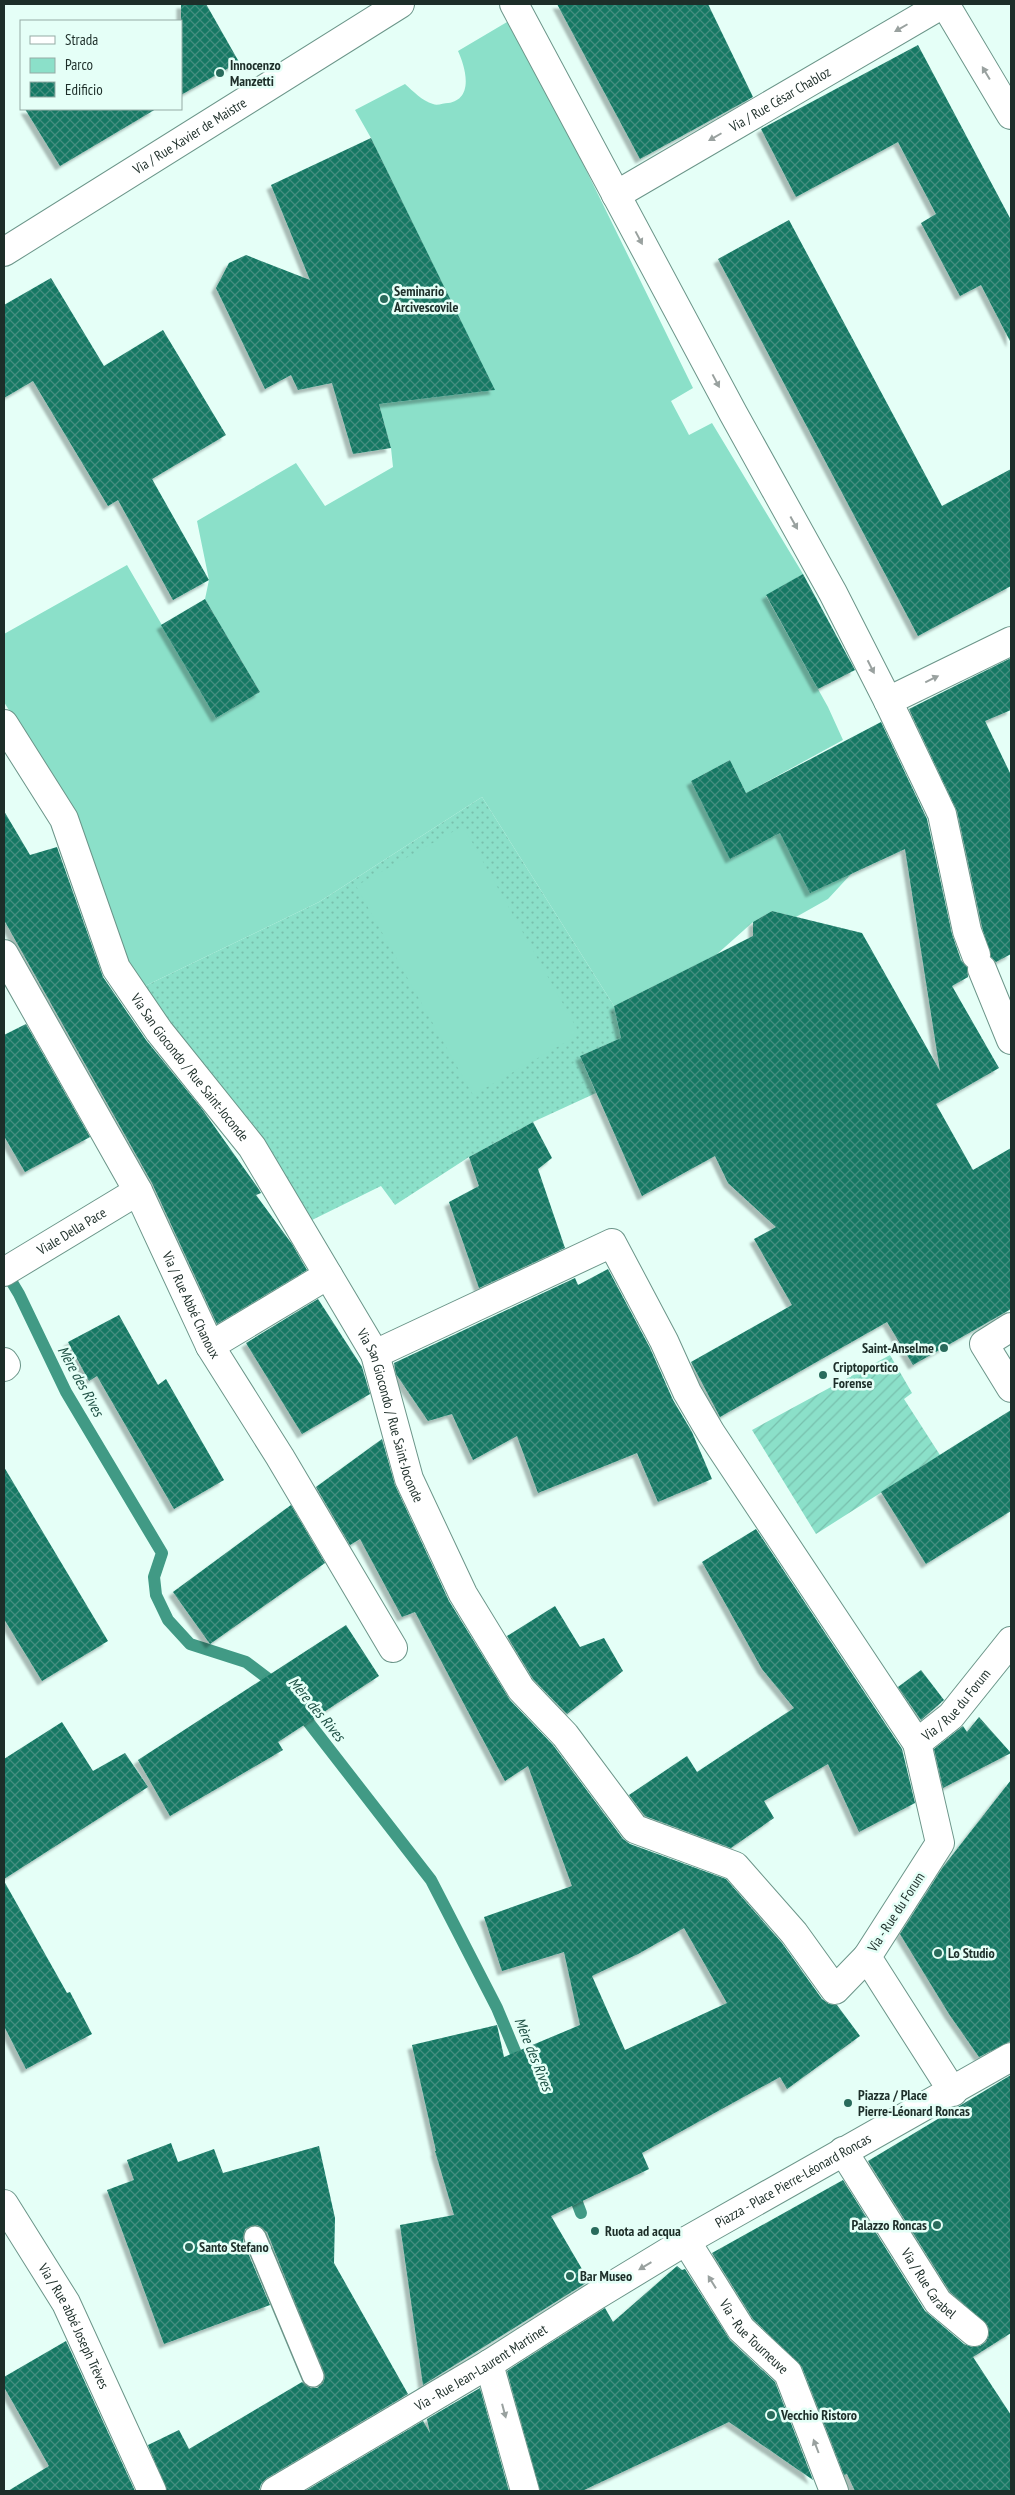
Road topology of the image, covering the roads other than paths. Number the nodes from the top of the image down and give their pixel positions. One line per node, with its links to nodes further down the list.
1 (400, 4): 6 (street, Via / Rue Xavier de Maistre)
2 (514, 4): 5 (street)
3 (944, 4): 4 (street, one-way to 3); 5 (street, Via / Rue César Chabloz, one-way to 5)
4 (1011, 115)
5 (616, 195): 8 (street, one-way to 8)
6 (4, 252)
7 (1011, 640): 8 (street, one-way to 7)
8 (888, 701): 11 (street)
9 (4, 724): 14 (street, Via San Giocondo / Rue Saint-Joconde)
10 (4, 954): 12 (street, Via / Rue Abbé Chanoux)
11 (1011, 1040)
12 (138, 1192): 13 (street, Viale Della Pace); 16 (street, Via / Rue Abbé Chanoux)
13 (7, 1270)
14 (328, 1275): 16 (street); 17 (street, Via San Giocondo / Rue Saint-Joconde)
15 (1011, 1327): 20 (street)
16 (210, 1346): 22 (street, Via / Rue Abbé Chanoux)
17 (375, 1354): 23 (street); 24 (street, Via San Giocondo / Rue Saint-Joconde)
18 (4, 1362): 19 (street)
19 (4, 1366)
20 (1011, 1388)
21 (1011, 1641): 23 (street, Via / Rue du Forum)
22 (394, 1648)
23 (917, 1743): 24 (street, Via - Rue du Forum)
24 (867, 1957): 26 (street, Via - Rue du Forum)
25 (1011, 2057): 26 (street, Piazza - Place Pierre-Léonard Roncas)
26 (953, 2092): 27 (street, Piazza - Place Pierre-Léonard Roncas)
27 (843, 2151): 30 (street, Piazza - Place Pierre-Léonard Roncas); 31 (street, Via / Rue Carabel)
28 (4, 2204): 34 (street, Via / Rue abbé Joseph Trèves)
29 (256, 2237): 33 (lane)
30 (686, 2241): 32 (street, Via - Rue Jean-Laurent Martinet, one-way to 32); 37 (street, Via - Rue Tourneuve, one-way to 30)
31 (974, 2332)
32 (489, 2364): 35 (street, Via - Rue Jean-Laurent Martinet); 36 (street, one-way to 36)
33 (313, 2376)
34 (152, 2491)
35 (275, 2491)
36 (525, 2491)
37 (834, 2491)

